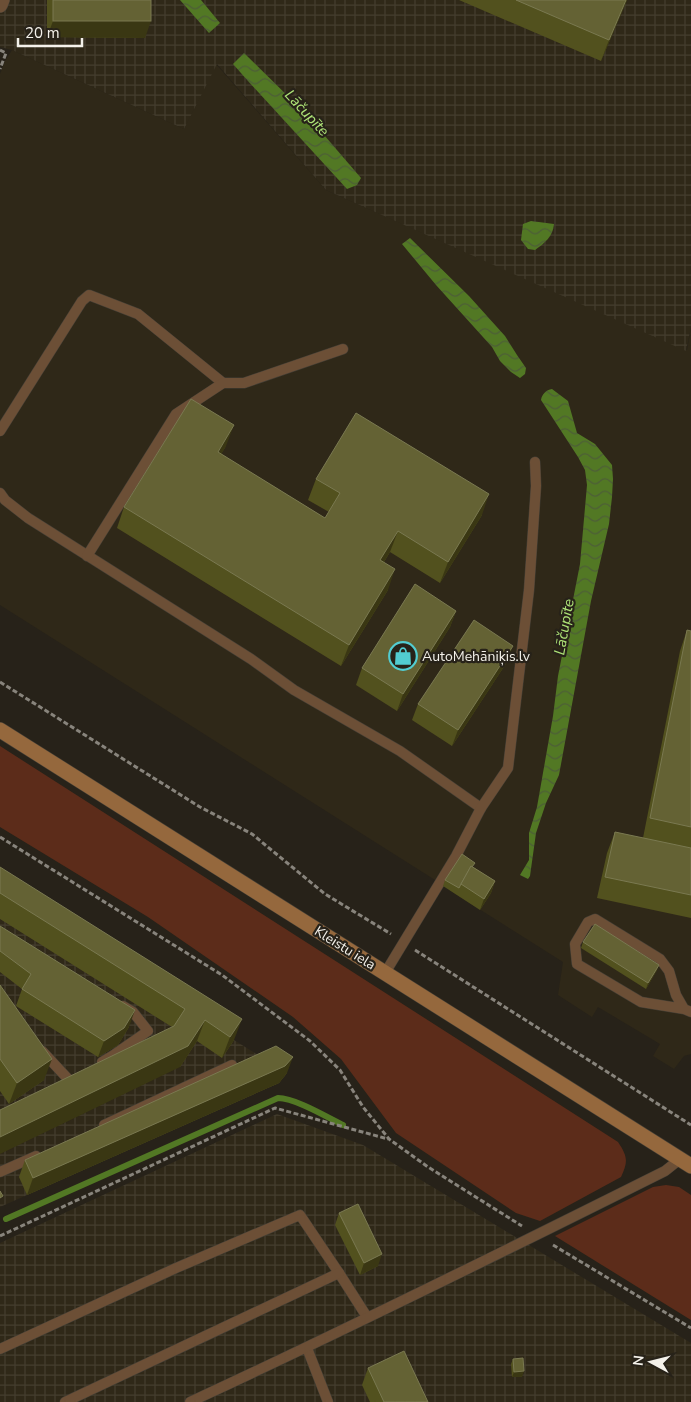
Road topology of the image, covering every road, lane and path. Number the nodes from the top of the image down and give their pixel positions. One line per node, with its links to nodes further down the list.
1 (2, 0): 2 (street)
2 (0, 5)
3 (0, 50): 4 (path)
4 (0, 69)
5 (343, 349): 6 (lane)
6 (223, 383): 7 (lane); 10 (lane)
7 (0, 431)
8 (535, 462): 13 (lane)
9 (0, 493): 10 (lane)
10 (87, 556): 13 (lane)
11 (0, 682): 15 (path)
12 (0, 730): 16 (main road, Kleistu iela)
13 (480, 808): 15 (lane)
14 (0, 837): 25 (path)
15 (404, 942): 16 (lane); 23 (path)
16 (385, 973): 27 (main road, Kleistu iela)
17 (116, 1002): 21 (lane)
18 (688, 1010): 18 (lane)
19 (36, 1044): 22 (lane)
20 (232, 1065): 24 (lane)
21 (95, 1066)
22 (69, 1080)
23 (691, 1125)
24 (98, 1127)
25 (389, 1139): 29 (path); 30 (path)
26 (45, 1152): 28 (lane)
27 (686, 1163): 33 (lane)
28 (0, 1172)
29 (520, 1224)
30 (0, 1236)
31 (552, 1244): 34 (path)
32 (339, 1273): 33 (lane); 36 (lane); 37 (lane)
33 (367, 1317): 35 (lane)
34 (691, 1328)
35 (307, 1348): 38 (lane); 39 (lane)
36 (0, 1349)
37 (65, 1402)
38 (190, 1402)
39 (328, 1402)

